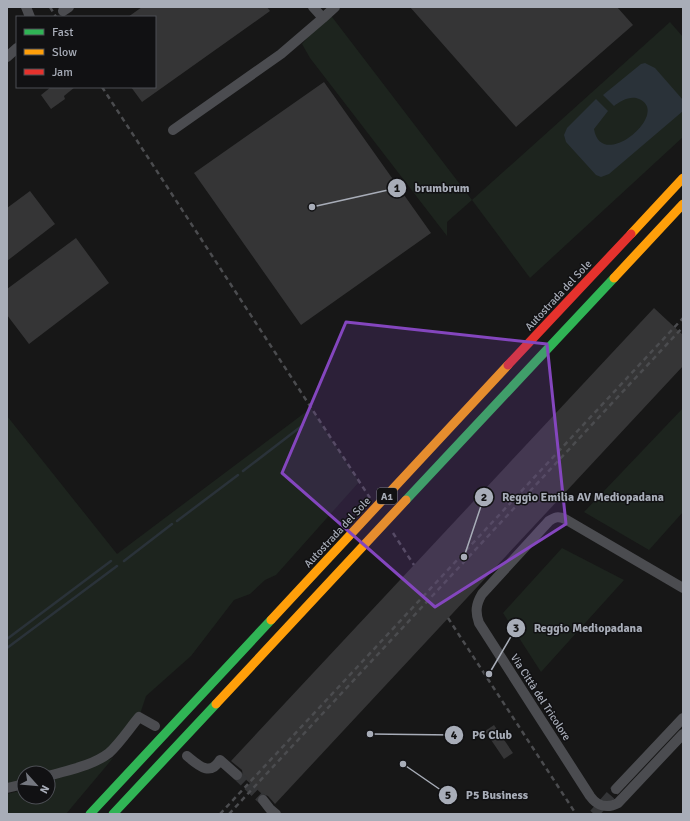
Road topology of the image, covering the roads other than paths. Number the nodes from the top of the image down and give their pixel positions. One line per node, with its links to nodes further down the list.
1 (313, 7): 3 (street)
2 (335, 7): 3 (street)
3 (323, 18): 6 (street)
4 (16, 49): 5 (street)
5 (7, 57)
6 (173, 130)
7 (683, 178): 19 (highway, Autostrada del Sole / A1)
8 (683, 204): 20 (highway, A1)
9 (683, 588): 12 (street, Via Città del Tricolore)
10 (683, 718): 16 (street)
11 (155, 726): 14 (street)
12 (683, 734)
13 (187, 756): 15 (street)
14 (56, 774)
15 (236, 775)
16 (616, 789)
17 (263, 800): 18 (street)
18 (272, 812)
19 (90, 814)
20 (114, 814)

